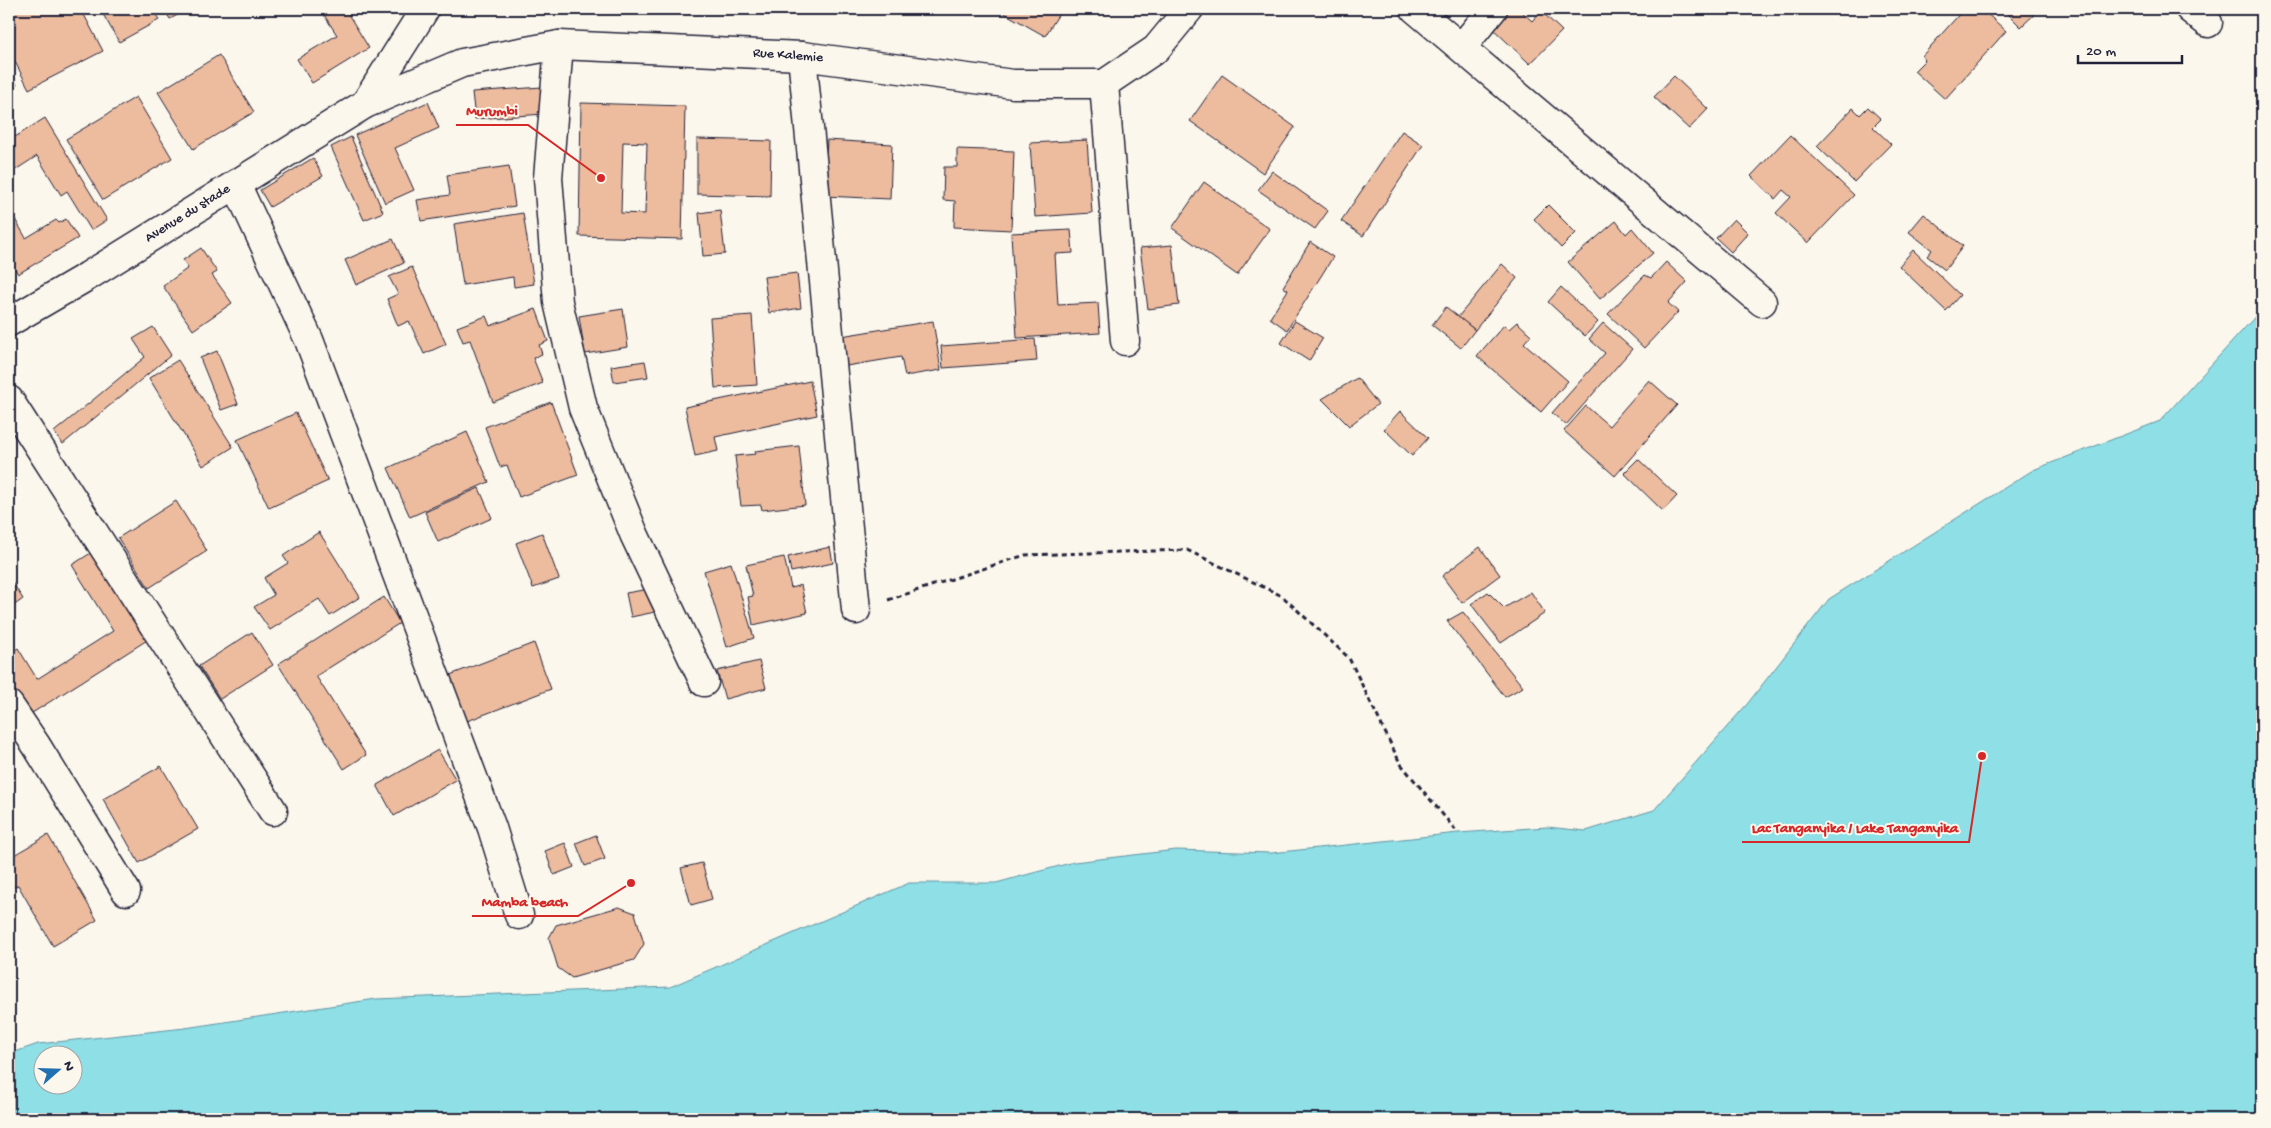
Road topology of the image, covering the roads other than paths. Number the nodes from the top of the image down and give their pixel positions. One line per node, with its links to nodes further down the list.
1 (425, 9): 9 (street)
2 (1190, 9): 8 (street)
3 (1415, 9): 6 (street)
4 (1493, 9): 6 (street)
5 (559, 45): 7 (street, Rue Kalemie); 9 (street, Rue Kalemie); 16 (street)
6 (1462, 47): 11 (street)
7 (802, 56): 8 (street, Rue Kalemie); 15 (street)
8 (1104, 84): 13 (street)
9 (366, 104): 10 (street, Avenue du stade)
10 (236, 184): 12 (street, Avenue du stade); 20 (street)
11 (1762, 302)
12 (9, 322)
13 (1125, 341)
14 (9, 400): 18 (street)
15 (856, 610)
16 (704, 682)
17 (9, 705): 19 (street)
18 (273, 811)
19 (126, 891)
20 (519, 915)

